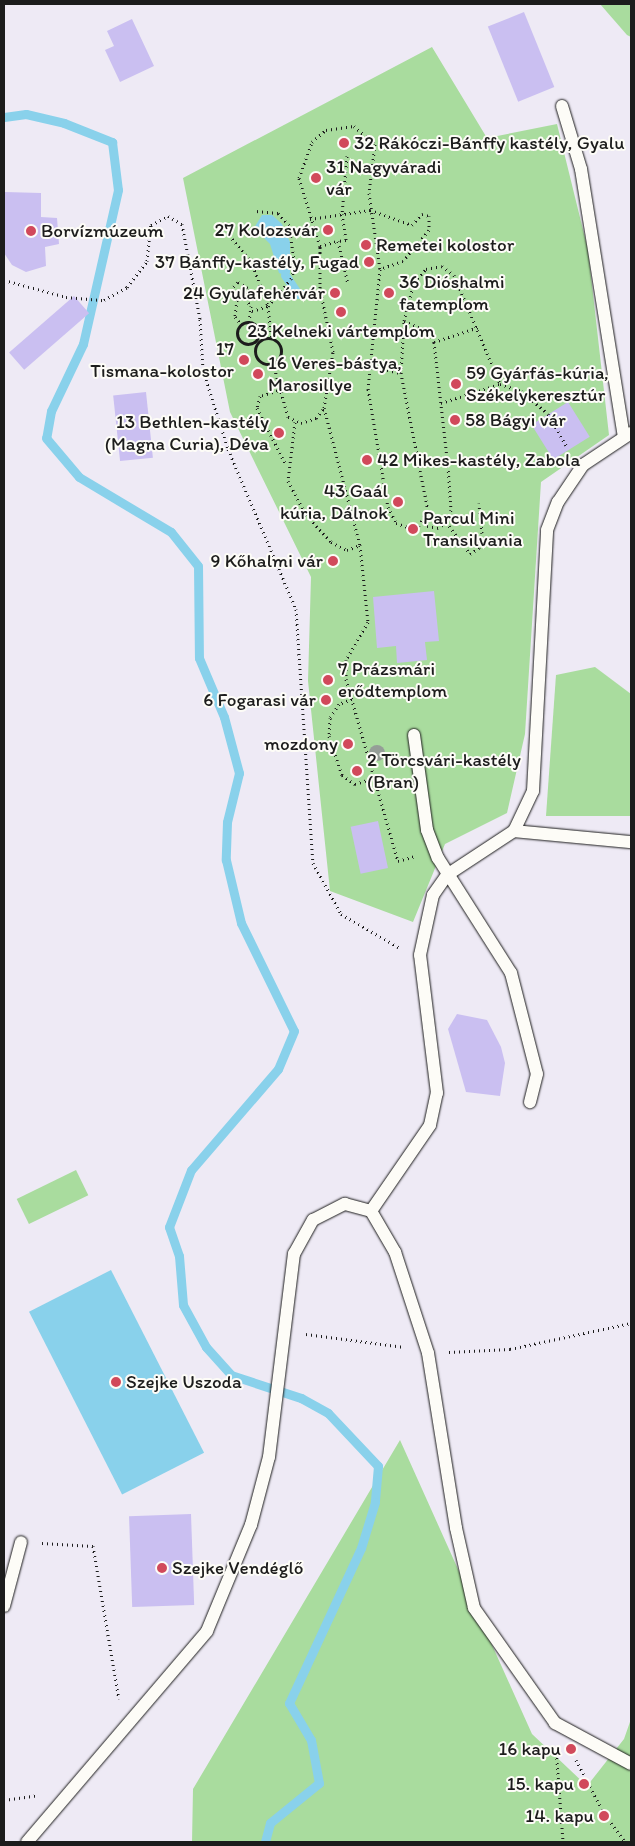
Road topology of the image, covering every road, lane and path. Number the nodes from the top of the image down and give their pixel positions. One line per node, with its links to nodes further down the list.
1 (562, 106): 32 (lane)
2 (347, 156): 5 (path)
3 (370, 210): 5 (path); 6 (path); 10 (path); 10 (path)
4 (256, 211): 15 (path)
5 (342, 214): 6 (path); 8 (path)
6 (310, 219): 9 (path)
7 (229, 235): 15 (path)
8 (338, 241): 9 (path); 12 (path)
9 (320, 246): 30 (path)
10 (380, 269): 25 (path)
11 (4, 280): 46 (path)
12 (348, 284)
13 (245, 299): 14 (path); 14 (path); 16 (path)
14 (236, 300): 19 (path)
15 (268, 306): 16 (path); 21 (path)
16 (252, 311): 18 (path)
17 (404, 321): 20 (path); 22 (path); 26 (path)
18 (249, 322): 19 (path); 23 (path)
19 (241, 324): 23 (path)
20 (479, 327): 22 (path); 27 (path)
21 (271, 338): 23 (path); 24 (path)
22 (434, 342): 29 (path)
23 (257, 343): 24 (path)
24 (273, 363): 28 (path)
25 (368, 365): 26 (path); 37 (path)
26 (401, 374): 37 (path)
27 (500, 384): 29 (path); 33 (path)
28 (282, 390): 31 (path); 34 (path)
29 (441, 403): 36 (path)
30 (324, 408): 31 (path); 38 (path)
31 (295, 422): 34 (path)
32 (628, 435): 33 (lane)
33 (583, 465): 42 (lane)
34 (287, 466): 38 (path)
35 (479, 503): 36 (path)
36 (446, 522): 37 (path)
37 (423, 525)
38 (360, 545): 39 (path)
39 (352, 699): 41 (path); 41 (path)
40 (414, 735): 44 (lane)
41 (376, 777): 44 (path)
42 (514, 831): 43 (lane); 45 (lane)
43 (631, 842)
44 (435, 851): 45 (lane)
45 (447, 875): 46 (lane); 47 (lane)
46 (420, 955): 48 (lane)
47 (530, 1102)
48 (371, 1211): 50 (lane); 51 (lane)
49 (631, 1323): 51 (path)
50 (283, 1331): 51 (path); 55 (lane)
51 (428, 1353): 54 (lane)
52 (22, 1542): 53 (lane); 55 (path)
53 (4, 1606)
54 (555, 1723): 57 (lane); 59 (path)
55 (124, 1730): 58 (lane)
56 (573, 1754): 60 (path)
57 (631, 1764)
58 (27, 1842)
59 (563, 1842)
60 (626, 1842)

